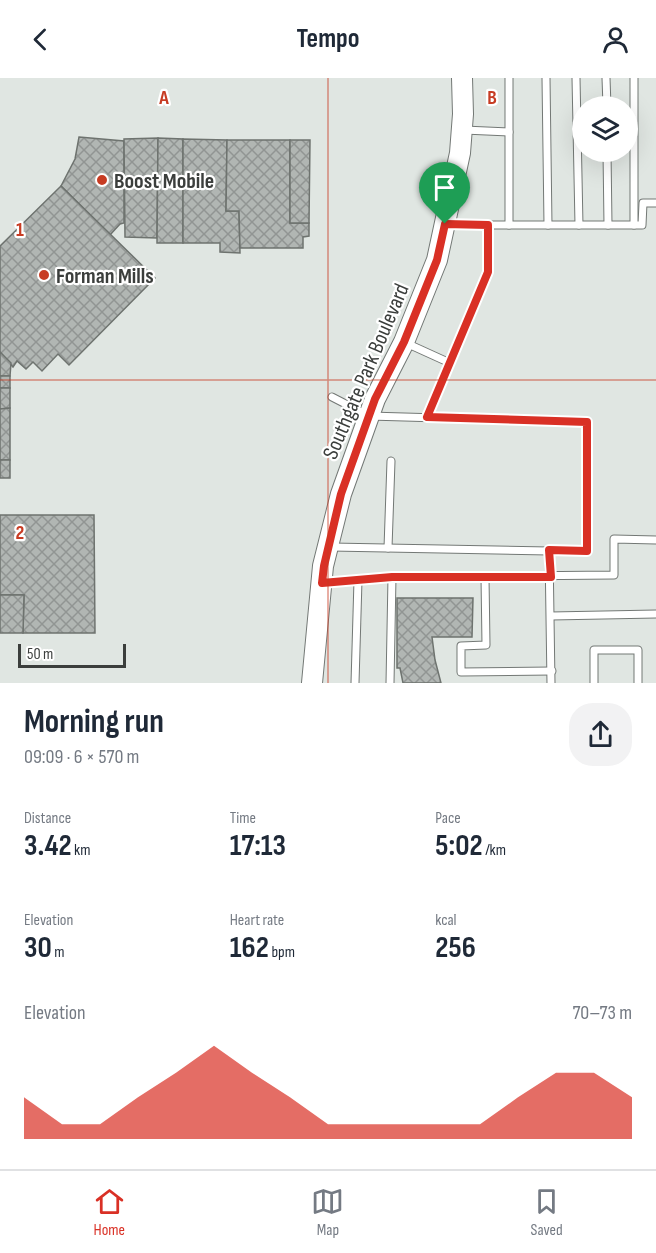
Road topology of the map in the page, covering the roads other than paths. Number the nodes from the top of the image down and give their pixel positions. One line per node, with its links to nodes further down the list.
1 (462, 78): 8 (street, Southgate Park Boulevard)
2 (509, 78): 9 (lane)
3 (546, 78): 15 (lane)
4 (576, 78): 16 (lane)
5 (606, 78): 7 (lane)
6 (634, 78): 18 (lane)
7 (607, 96)
8 (462, 130): 9 (lane); 12 (street, Southgate Park Boulevard)
9 (509, 132): 14 (lane)
10 (607, 162): 17 (lane)
11 (656, 203): 18 (lane)
12 (445, 224): 13 (lane); 19 (street, Southgate Park Boulevard)
13 (488, 225): 14 (lane); 20 (lane)
14 (509, 225): 15 (lane)
15 (548, 225): 16 (lane)
16 (579, 225): 17 (lane)
17 (608, 225): 18 (lane)
18 (634, 225)
19 (404, 342): 20 (lane); 22 (street, Southgate Park Boulevard)
20 (450, 363): 23 (lane)
21 (332, 397): 22 (lane)
22 (369, 416): 23 (lane); 26 (street, Southgate Park Boulevard)
23 (427, 417): 28 (lane)
24 (391, 461): 27 (lane)
25 (656, 540): 30 (lane)
26 (328, 547): 27 (lane); 33 (street, Southgate Park Boulevard)
27 (388, 548): 28 (lane)
28 (549, 550): 30 (lane)
29 (392, 577): 31 (lane); 32 (lane); 39 (lane)
30 (551, 577): 31 (lane); 35 (lane)
31 (485, 578): 36 (lane)
32 (358, 580): 33 (lane); 38 (lane)
33 (322, 583): 37 (street, Southgate Park Boulevard)
34 (656, 614): 35 (lane)
35 (551, 616): 36 (lane)
36 (552, 671): 40 (lane)
37 (312, 683)
38 (355, 683)
39 (390, 683)
40 (551, 683)
41 (594, 683): 42 (lane)
42 (638, 683)

